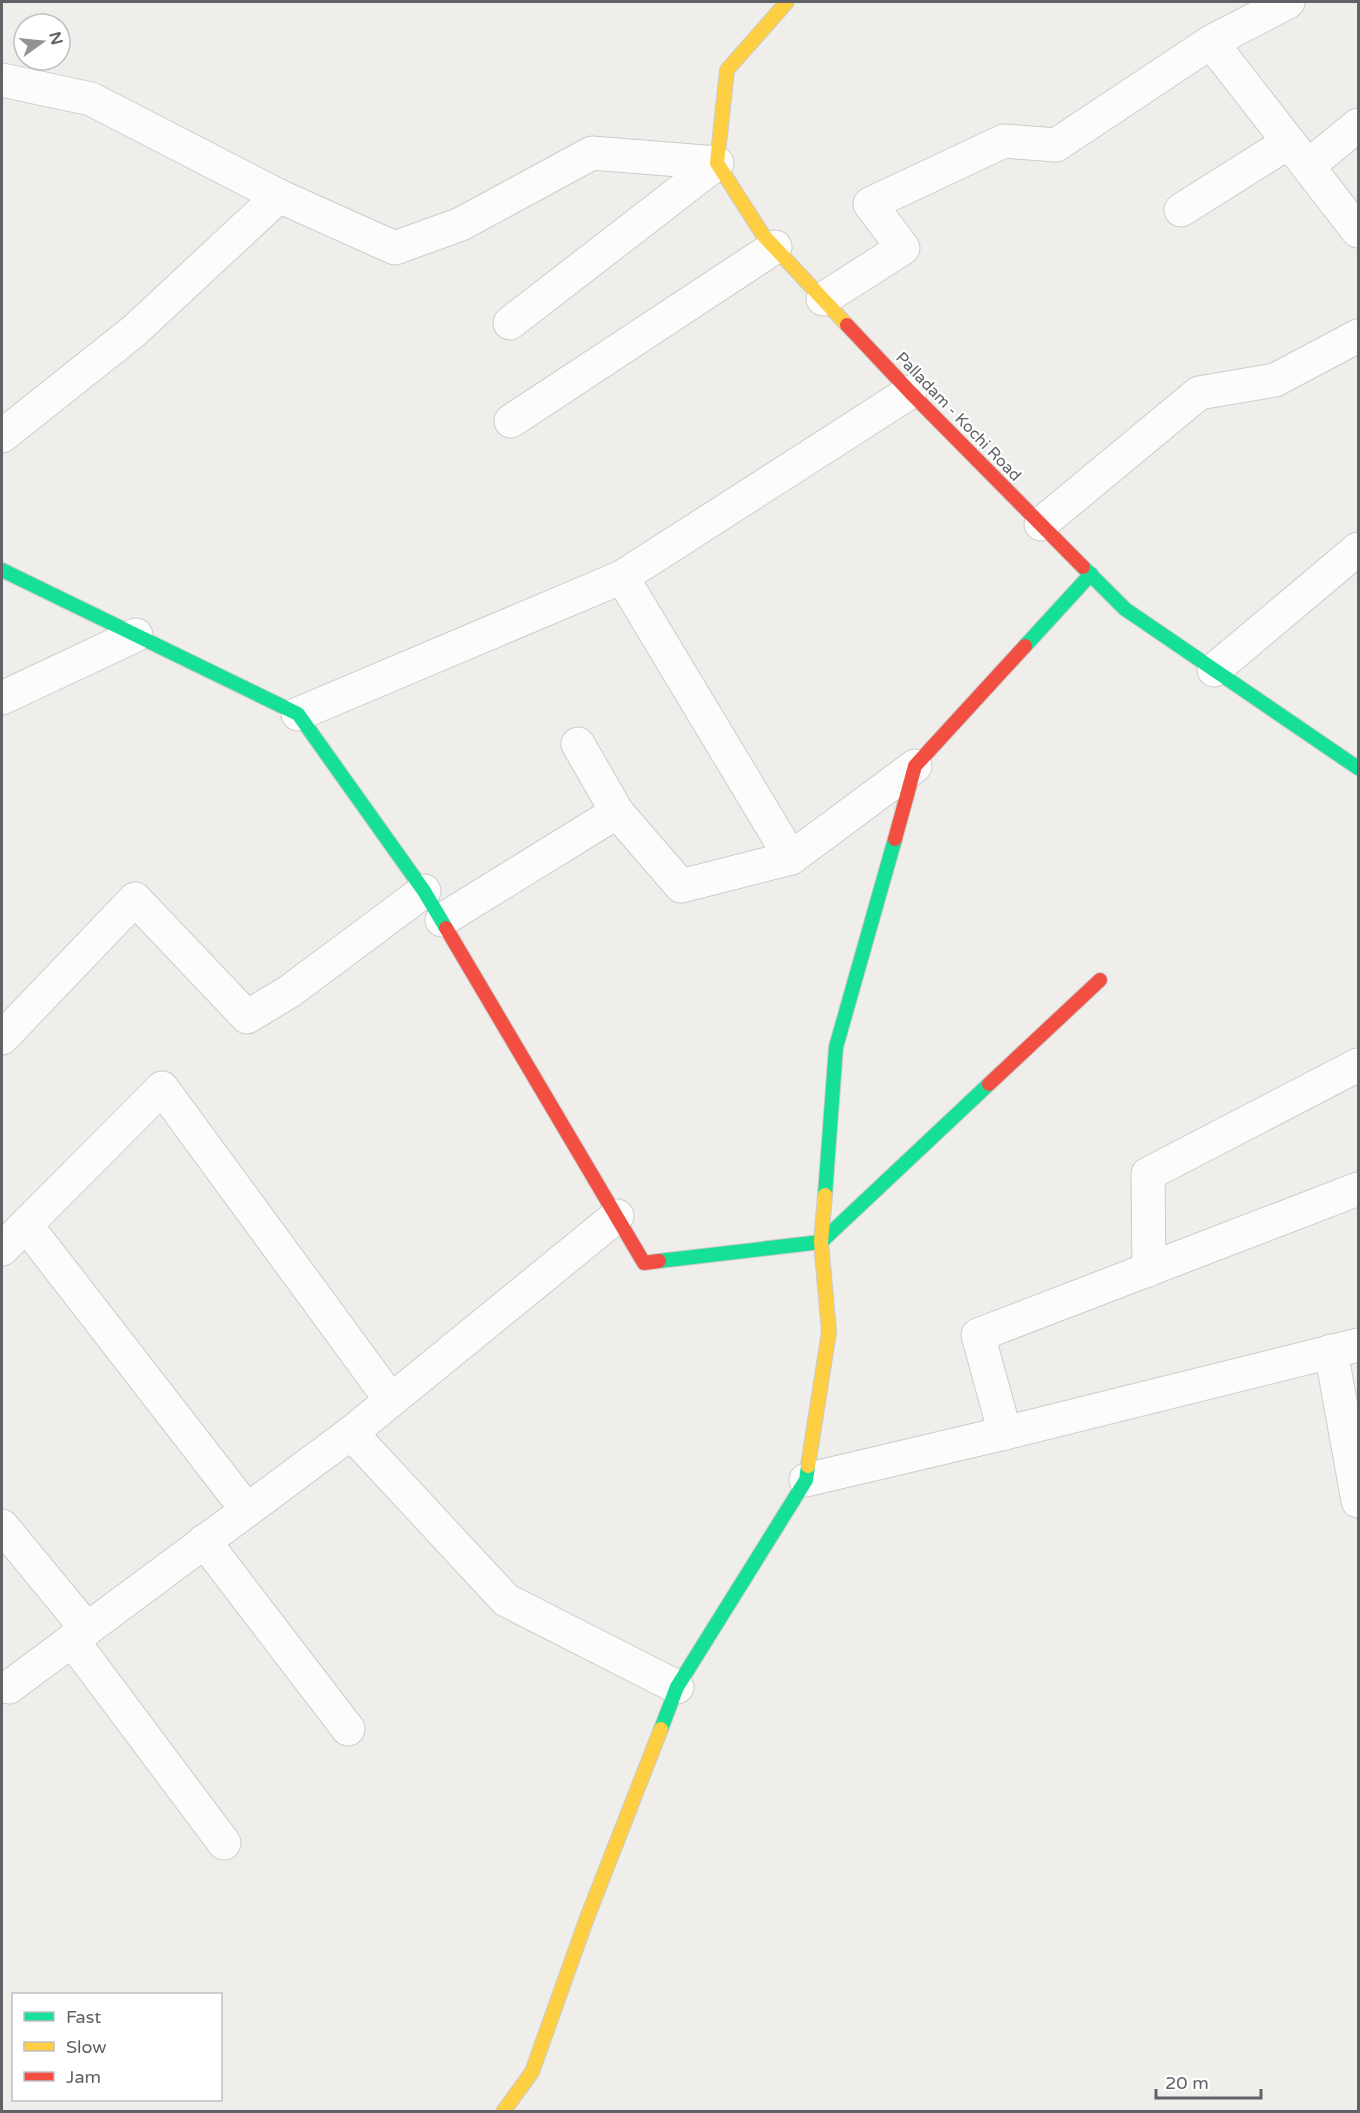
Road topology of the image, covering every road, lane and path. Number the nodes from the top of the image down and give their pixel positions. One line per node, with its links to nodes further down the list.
1 (787, 2): 7 (street)
2 (1288, 2): 3 (street)
3 (1211, 42): 6 (street); 12 (street)
4 (2, 80): 8 (street)
5 (1359, 125): 6 (street)
6 (1298, 154): 9 (street); 10 (street)
7 (717, 163): 8 (street); 11 (street, Palladam - Kochi Road); 13 (street)
8 (279, 196): 17 (street)
9 (1181, 210)
10 (1359, 231)
11 (775, 247): 12 (street, Palladam - Kochi Road); 16 (street)
12 (823, 298): 15 (street, Palladam - Kochi Road)
13 (510, 323)
14 (1359, 336): 18 (street)
15 (910, 392): 18 (street, Palladam - Kochi Road); 22 (street)
16 (511, 421)
17 (2, 436)
18 (1041, 524): 21 (street, Palladam - Kochi Road)
19 (1359, 549): 24 (street)
20 (2, 570): 23 (street)
21 (1091, 574): 24 (street, Palladam - Kochi Road); 28 (street)
22 (622, 577): 26 (street); 31 (street)
23 (136, 635): 25 (street); 26 (street)
24 (1214, 670): 29 (street, Palladam - Kochi Road)
25 (2, 698)
26 (298, 714): 32 (street)
27 (578, 744): 30 (street)
28 (915, 766): 31 (street); 40 (street)
29 (1359, 768)
30 (617, 812): 31 (street); 33 (street)
31 (791, 858)
32 (424, 891): 33 (street); 35 (street)
33 (442, 920): 38 (street)
34 (1100, 980): 40 (street)
35 (2, 1038)
36 (1359, 1065): 42 (street)
37 (1359, 1189): 42 (street)
38 (617, 1216): 40 (street); 44 (street)
39 (26, 1225): 41 (street); 44 (street); 49 (street)
40 (821, 1242): 47 (street)
41 (2, 1249)
42 (1149, 1270): 46 (street)
43 (1345, 1348): 46 (street); 48 (street)
44 (392, 1400): 45 (street)
45 (351, 1433): 49 (street); 54 (street)
46 (1005, 1433): 47 (street)
47 (806, 1480): 54 (street)
48 (1359, 1501)
49 (247, 1509): 51 (street)
50 (2, 1526): 52 (street)
51 (204, 1541): 52 (street); 55 (street)
52 (79, 1634): 53 (street); 56 (street)
53 (9, 1687)
54 (676, 1687): 57 (street)
55 (348, 1729)
56 (224, 1843)
57 (502, 2112)

